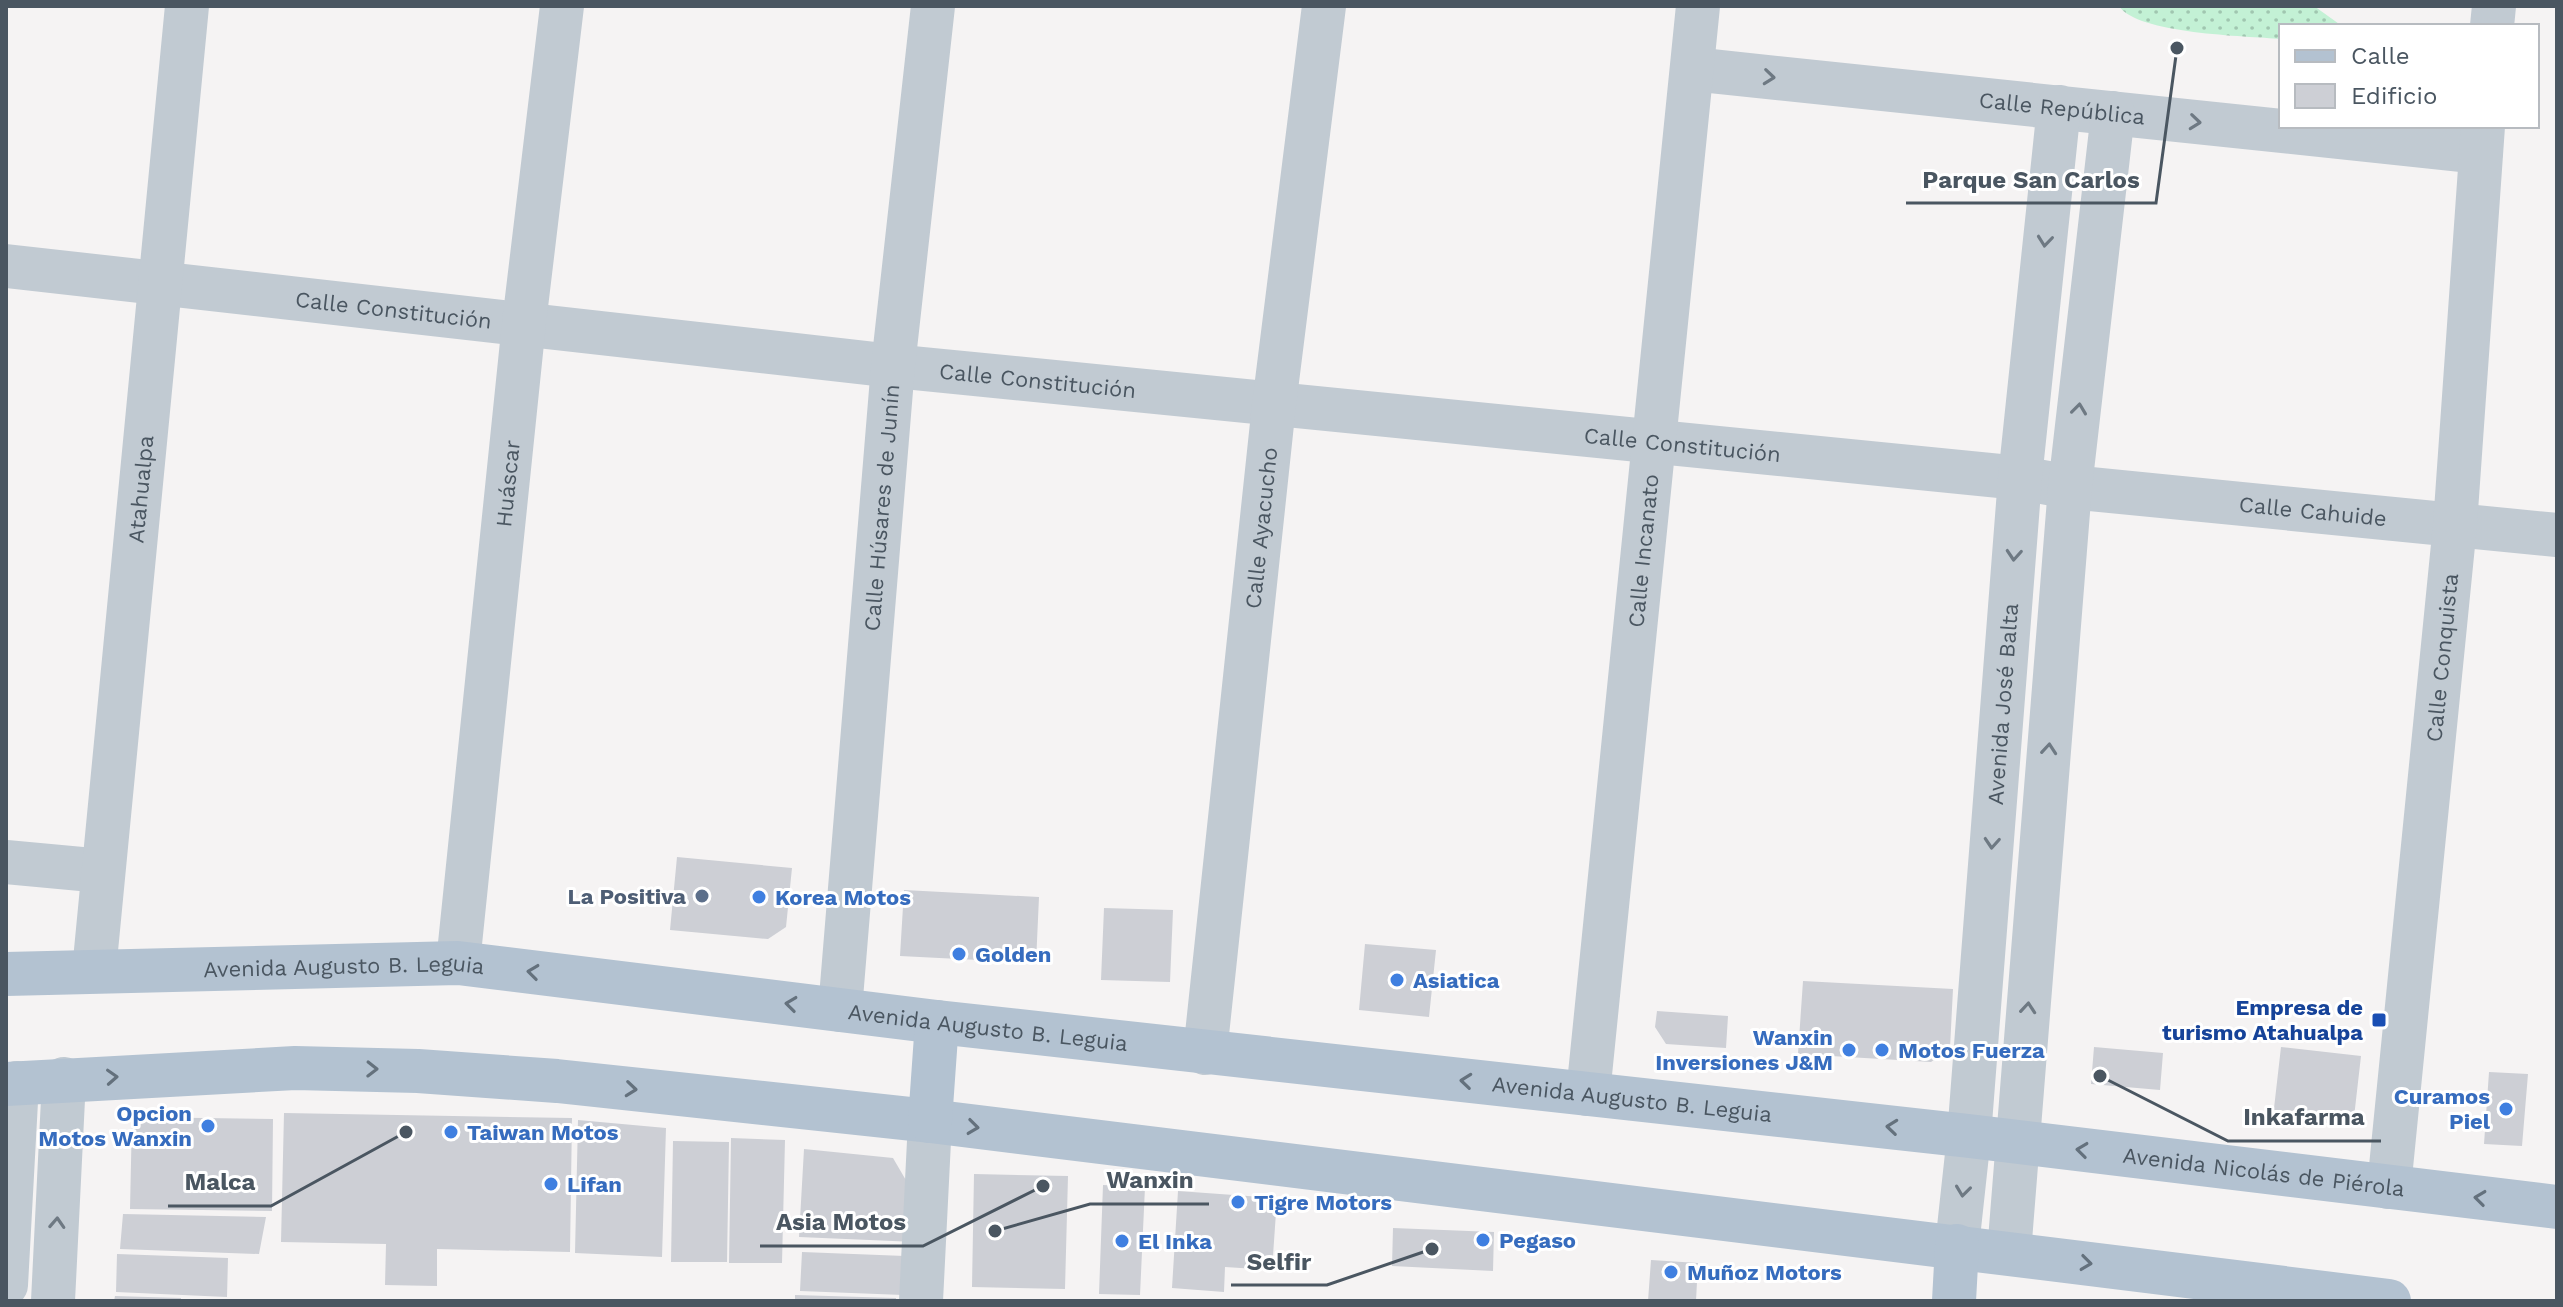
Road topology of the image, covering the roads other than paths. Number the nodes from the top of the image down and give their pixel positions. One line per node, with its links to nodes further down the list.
1 (187, 6): 13 (street, Atahualpa)
2 (562, 6): 14 (street, Huáscar)
3 (933, 6): 15 (street, Calle Húsares de Junín)
4 (1324, 6): 16 (street, Calle Ayacucho)
5 (1698, 6): 6 (street, Calle Incanato)
6 (1692, 69): 7 (street, Calle República, one-way to 7); 17 (street, Calle Incanato)
7 (2059, 107): 8 (street, Calle República); 18 (street, Avenida José Balta, one-way to 18)
8 (2113, 113): 9 (street, Calle República, one-way to 9); 19 (street, one-way to 8)
9 (2279, 125)
10 (2326, 128): 11 (street, Calle República, one-way to 11)
11 (2482, 139): 20 (street, Calle Conquista)
12 (6, 266): 13 (street, Calle Constitución)
13 (160, 283): 14 (street, Calle Constitución); 23 (street, Atahualpa)
14 (524, 323): 15 (street, Calle Constitución); 24 (street, Huáscar)
15 (893, 366): 16 (street, Calle Constitución); 27 (street, Calle Húsares de Junín)
16 (1274, 405): 17 (street, Calle Constitución); 29 (street, Calle Ayacucho)
17 (1654, 443): 18 (street, Calle Constitución); 32 (street, Calle Incanato)
18 (2020, 478): 19 (street, Calle Constitución); 34 (street, Avenida José Balta, one-way to 34)
19 (2070, 487): 20 (street, Calle Cahuide); 35 (street, one-way to 19)
20 (2455, 525): 21 (street, Calle Cahuide); 36 (street, Calle Conquista)
21 (2557, 535)
22 (6, 862): 23 (street)
23 (103, 871): 25 (street, Atahualpa)
24 (458, 963): 25 (main road, Avenida Augusto B. Leguia); 27 (main road, Avenida Augusto B. Leguia, one-way to 24)
25 (94, 971): 26 (main road, Avenida Augusto B. Leguia)
26 (6, 974)
27 (840, 1010): 28 (main road, Avenida Augusto B. Leguia)
28 (937, 1022): 29 (main road, Avenida Augusto B. Leguia); 33 (main road)
29 (1205, 1053): 32 (main road, Avenida Augusto B. Leguia, one-way to 29)
30 (64, 1079): 31 (main road); 33 (main road, one-way to 33); 41 (street, one-way to 30)
31 (12, 1083): 40 (street)
32 (1588, 1094): 34 (main road, Avenida Augusto B. Leguia, one-way to 32)
33 (930, 1121): 38 (main road, one-way to 38); 42 (street)
34 (1969, 1136): 35 (main road, Avenida Nicolás de Piérola); 38 (street, Avenida José Balta, one-way to 38)
35 (2018, 1142): 36 (main road, Avenida Nicolás de Piérola, one-way to 35); 39 (street)
36 (2389, 1187): 37 (main road, Avenida Nicolás de Piérola, one-way to 36)
37 (2557, 1207)
38 (1957, 1246): 39 (main road); 43 (main road, Avenida José Balta)
39 (2009, 1253): 44 (main road, one-way to 44)
40 (6, 1285)
41 (53, 1301)
42 (921, 1301)
43 (1954, 1301)
44 (2389, 1301)

